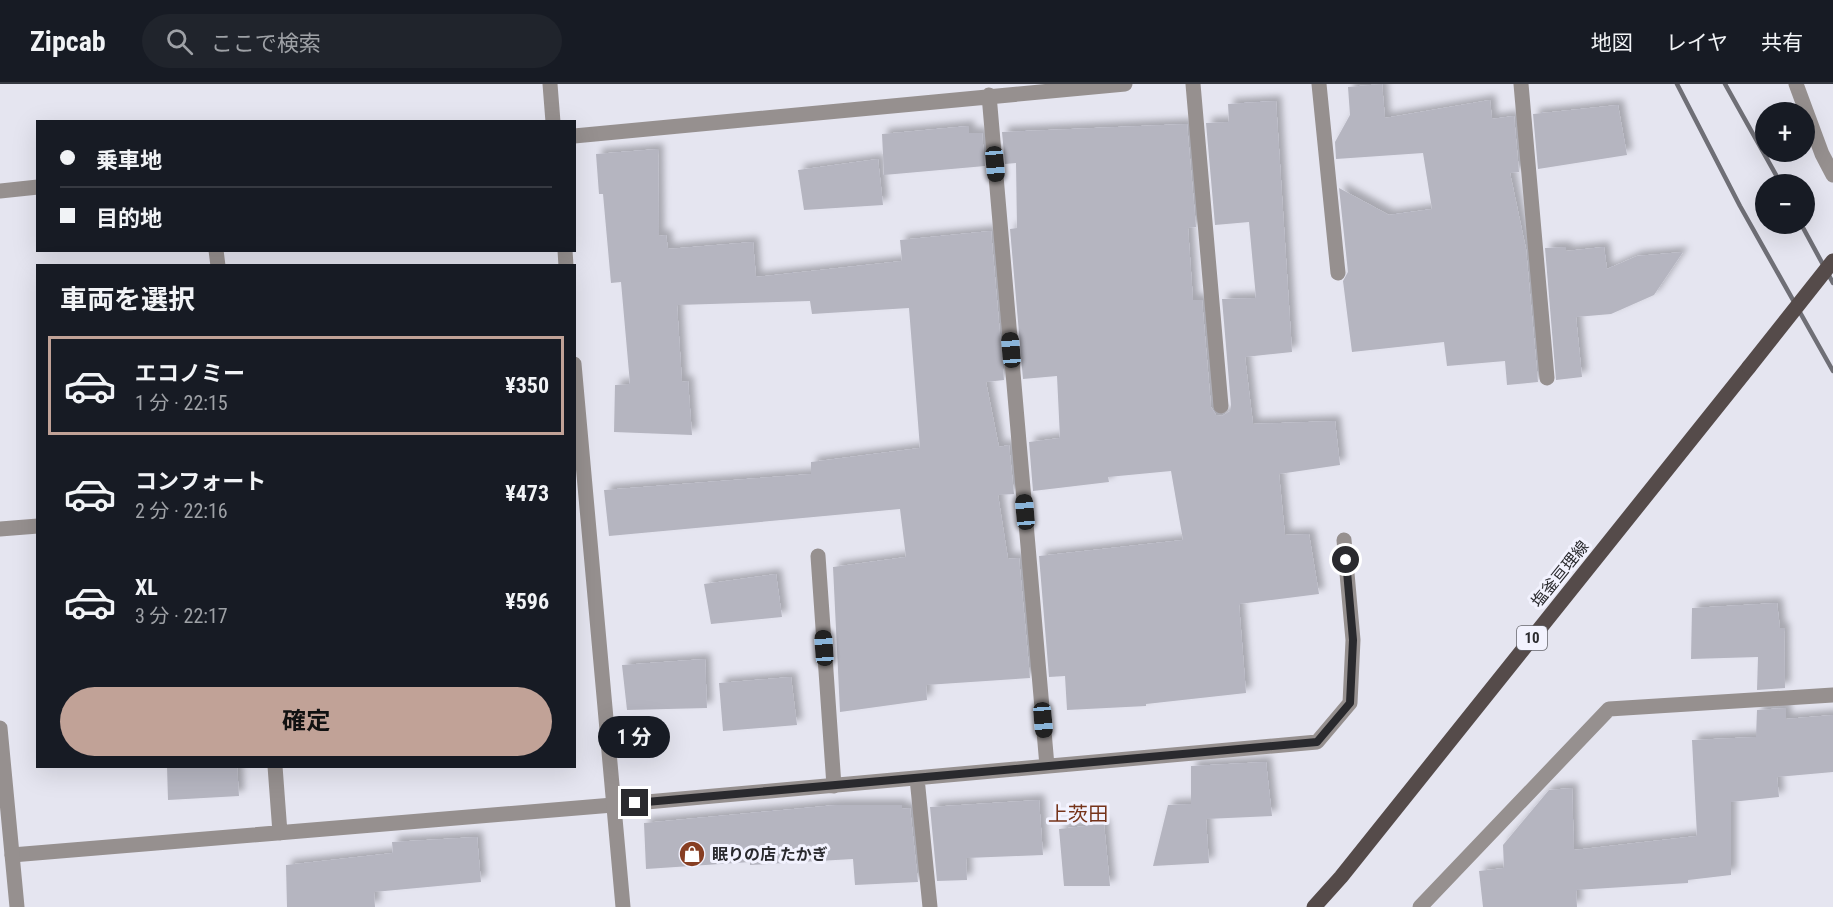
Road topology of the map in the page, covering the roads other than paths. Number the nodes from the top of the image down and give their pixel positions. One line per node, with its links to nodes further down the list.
1 (550, 84): 8 (street)
2 (1125, 84): 7 (street)
3 (1193, 84): 17 (street)
4 (1319, 84): 14 (street)
5 (1521, 84): 15 (street)
6 (1796, 84): 10 (street)
7 (989, 95): 9 (street); 24 (street)
8 (553, 120)
9 (576, 136)
10 (1833, 175)
11 (36, 187): 12 (street)
12 (0, 191)
13 (1833, 261): 34 (main road, 塩釜亘理線 / 10, bridge)
14 (1338, 273)
15 (1547, 378)
16 (576, 387): 28 (street)
17 (1221, 406)
18 (36, 526): 19 (street)
19 (0, 529)
20 (1344, 540): 24 (street)
21 (818, 556): 27 (street)
22 (1833, 695): 35 (street)
23 (0, 728): 30 (street)
24 (1047, 766): 26 (street)
25 (275, 768): 29 (street)
26 (917, 778): 27 (street); 33 (street)
27 (834, 786): 28 (street)
28 (613, 805): 29 (street); 32 (street)
29 (280, 833): 30 (street)
30 (12, 855): 31 (street)
31 (17, 907)
32 (623, 907)
33 (930, 907)
34 (1314, 907)
35 (1420, 907)

